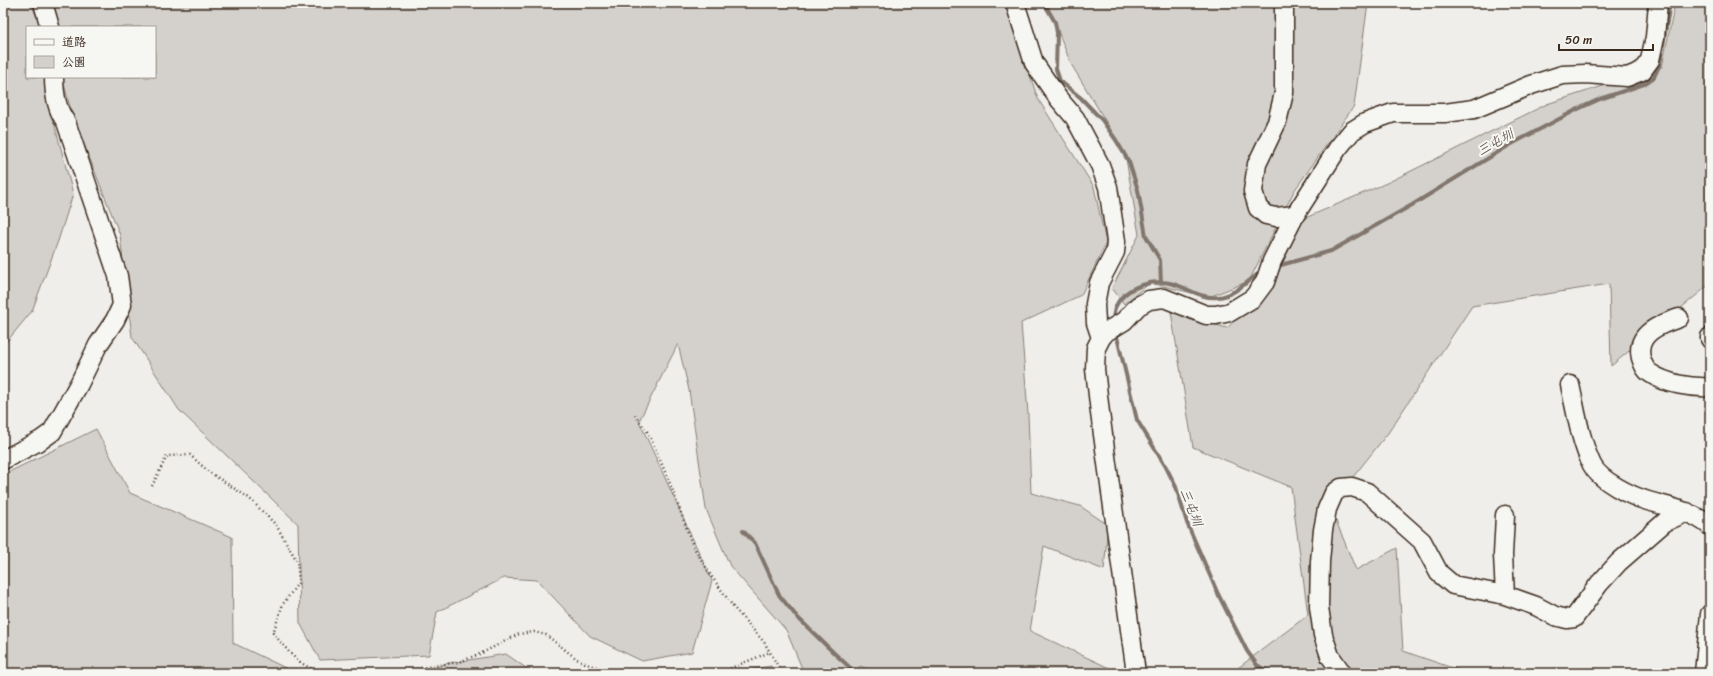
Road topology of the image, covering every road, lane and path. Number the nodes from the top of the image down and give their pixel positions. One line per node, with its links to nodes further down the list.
1 (43, 3): 5 (street)
2 (1014, 3): 9 (street)
3 (1284, 3): 7 (street)
4 (1658, 3): 7 (street)
5 (50, 26)
6 (54, 78): 13 (street)
7 (1295, 215): 9 (street)
8 (1679, 318): 11 (street)
9 (1100, 338): 26 (street)
10 (1570, 385): 15 (street)
11 (1710, 387)
12 (635, 415): 20 (path)
13 (3, 460)
14 (152, 486): 21 (path)
15 (1687, 512): 17 (street); 18 (street)
16 (1505, 515): 18 (street)
17 (1710, 526)
18 (1505, 595): 27 (street)
19 (1710, 614): 28 (street)
20 (770, 652): 24 (path); 25 (path)
21 (327, 673)
22 (389, 673): 23 (path)
23 (618, 673)
24 (719, 673)
25 (782, 673)
26 (1136, 673)
27 (1342, 673)
28 (1704, 673)

